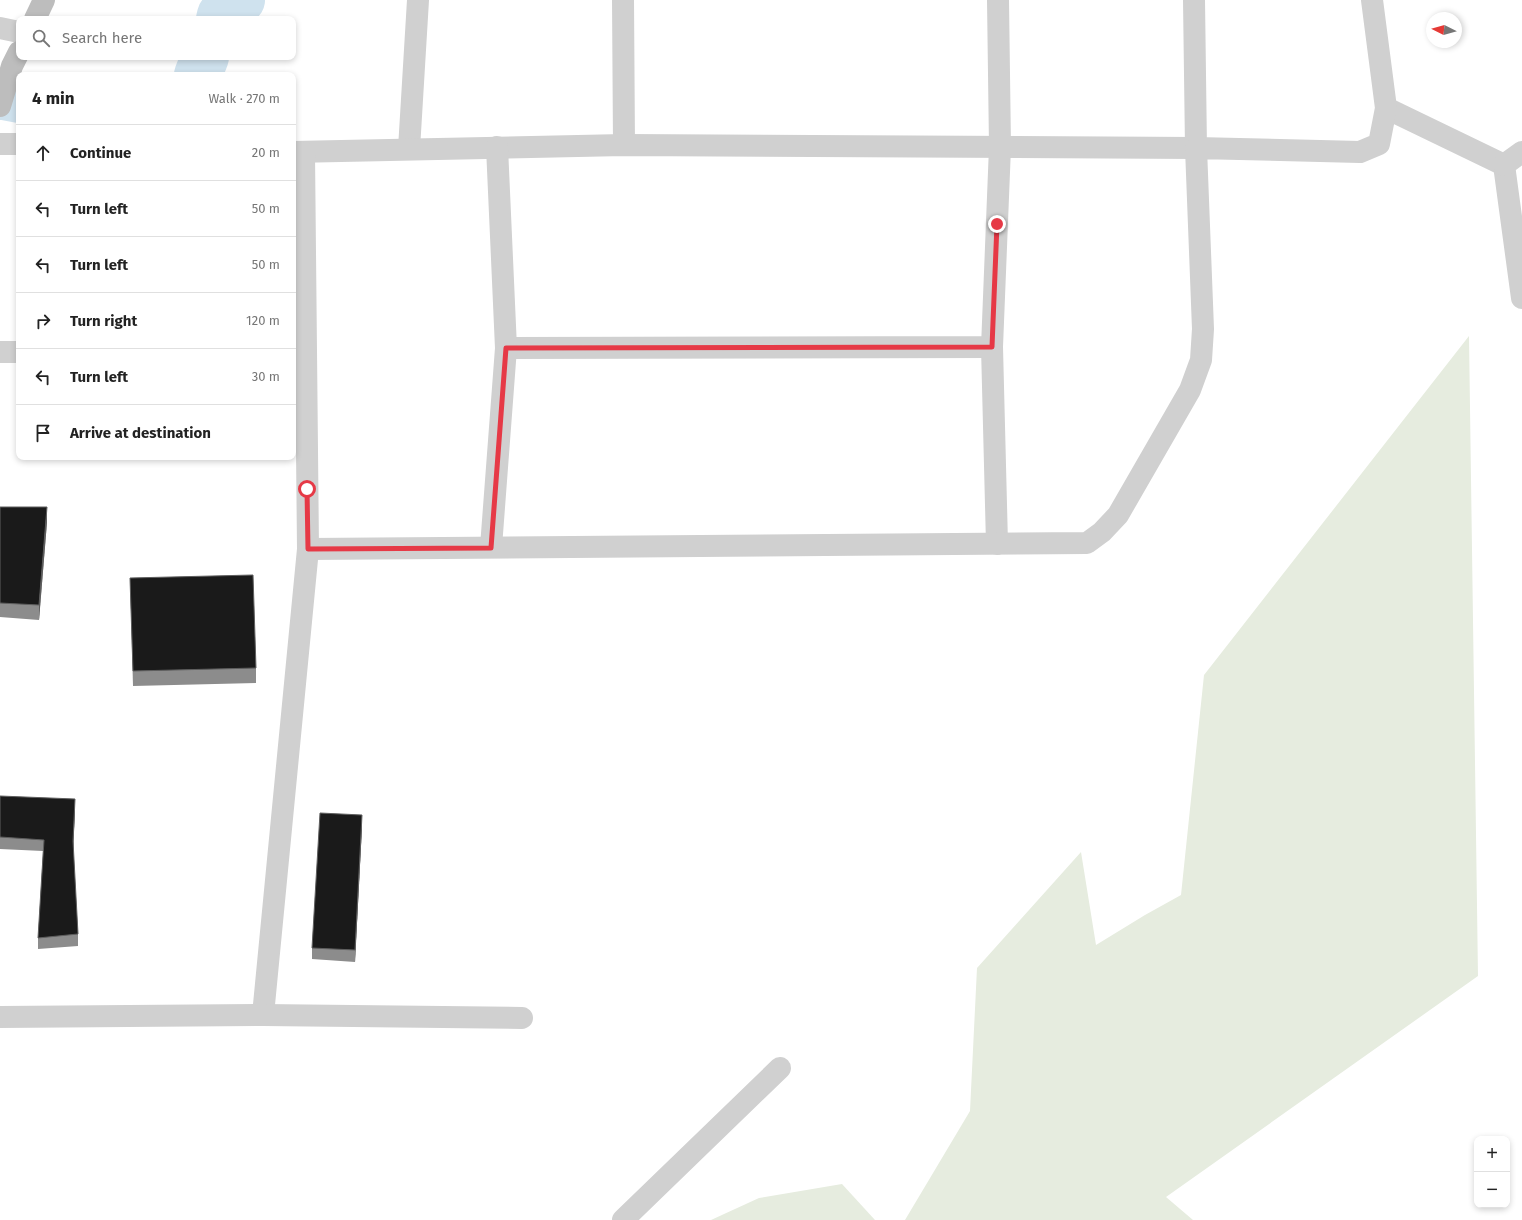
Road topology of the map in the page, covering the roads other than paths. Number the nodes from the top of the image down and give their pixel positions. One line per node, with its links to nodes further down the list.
1 (44, 0): 7 (street)
2 (418, 0): 19 (street)
3 (623, 0): 15 (street)
4 (998, 0): 16 (street)
5 (1194, 0): 18 (street)
6 (1372, 0): 12 (street)
7 (36, 16)
8 (0, 28): 9 (street)
9 (16, 31)
10 (16, 59): 11 (street)
11 (0, 106)
12 (1386, 108): 18 (street); 22 (street)
13 (0, 144): 14 (street)
14 (16, 144)
15 (624, 145): 16 (street); 17 (street)
16 (1000, 146): 18 (street); 24 (street)
17 (497, 147): 19 (street); 25 (street)
18 (1196, 148): 29 (street)
19 (409, 149): 20 (street)
20 (298, 152): 28 (street)
21 (1522, 152): 22 (street)
22 (1504, 165): 23 (street)
23 (1522, 298)
24 (992, 347): 25 (street); 29 (street)
25 (506, 348): 30 (street)
26 (0, 352): 27 (street)
27 (16, 352)
28 (300, 353): 31 (street)
29 (997, 544): 30 (street)
30 (491, 548): 31 (street)
31 (308, 549): 32 (street)
32 (263, 1015): 33 (street); 34 (street)
33 (0, 1017)
34 (522, 1018)
35 (780, 1068): 36 (street)
36 (623, 1220)

